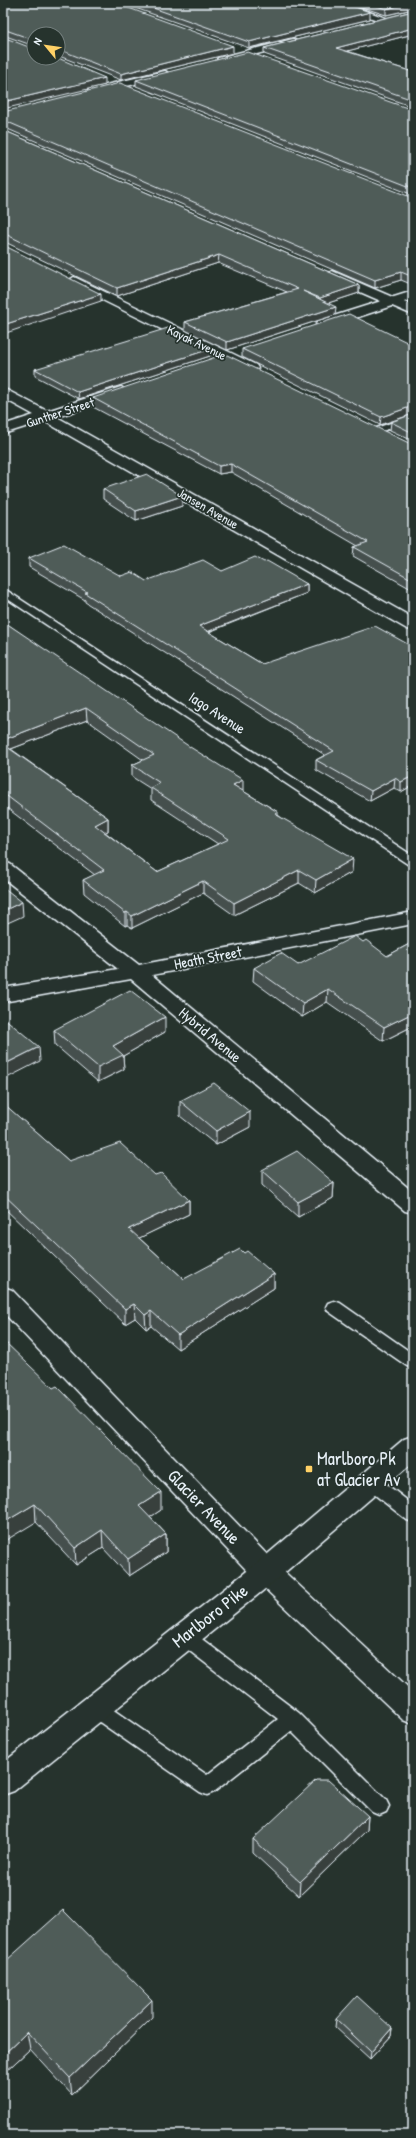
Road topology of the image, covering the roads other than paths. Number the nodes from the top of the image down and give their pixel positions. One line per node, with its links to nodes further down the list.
1 (335, 3): 2 (street)
2 (363, 25)
3 (302, 40): 5 (street)
4 (233, 48): 5 (street)
5 (248, 53): 6 (street); 7 (street)
6 (263, 59)
7 (210, 63)
8 (172, 72): 10 (street)
9 (99, 77): 10 (street)
10 (120, 85): 11 (street); 12 (street)
11 (134, 91)
12 (81, 94)
13 (320, 270): 16 (street)
14 (65, 277): 20 (street, Kayak Avenue)
15 (413, 295): 16 (street)
16 (392, 302): 17 (street); 18 (street)
17 (413, 311)
18 (309, 329)
19 (241, 351): 20 (street)
20 (226, 356): 21 (street); 22 (street, Kayak Avenue)
21 (210, 361)
22 (260, 373)
23 (136, 386): 25 (street, Gunther Street)
24 (3, 392): 25 (street, Jansen Avenue)
25 (46, 416): 28 (street, Gunther Street); 32 (street, Jansen Avenue)
26 (413, 418): 29 (lane)
27 (362, 424): 29 (street)
28 (3, 430)
29 (376, 430): 30 (street)
30 (395, 440)
31 (3, 591): 33 (lane, Iago Avenue)
32 (413, 625)
33 (413, 862)
34 (3, 868): 36 (street, Hybrid Avenue)
35 (413, 918): 36 (street, Heath Street)
36 (135, 972): 37 (street, Heath Street); 38 (street, Hybrid Avenue)
37 (3, 995)
38 (413, 1205)
39 (3, 1296): 45 (street, Glacier Avenue)
40 (334, 1307): 41 (lane)
41 (413, 1362)
42 (413, 1446): 43 (street, Marlboro Pike)
43 (371, 1482): 44 (lane); 45 (street, Marlboro Pike)
44 (413, 1515)
45 (266, 1572): 46 (street, Marlboro Pike); 48 (street, Glacier Avenue)
46 (184, 1636): 47 (street, Marlboro Pike); 49 (lane)
47 (95, 1708): 49 (lane); 50 (street, Marlboro Pike)
48 (413, 1711)
49 (292, 1719): 51 (lane)
50 (3, 1781)
51 (379, 1806)

